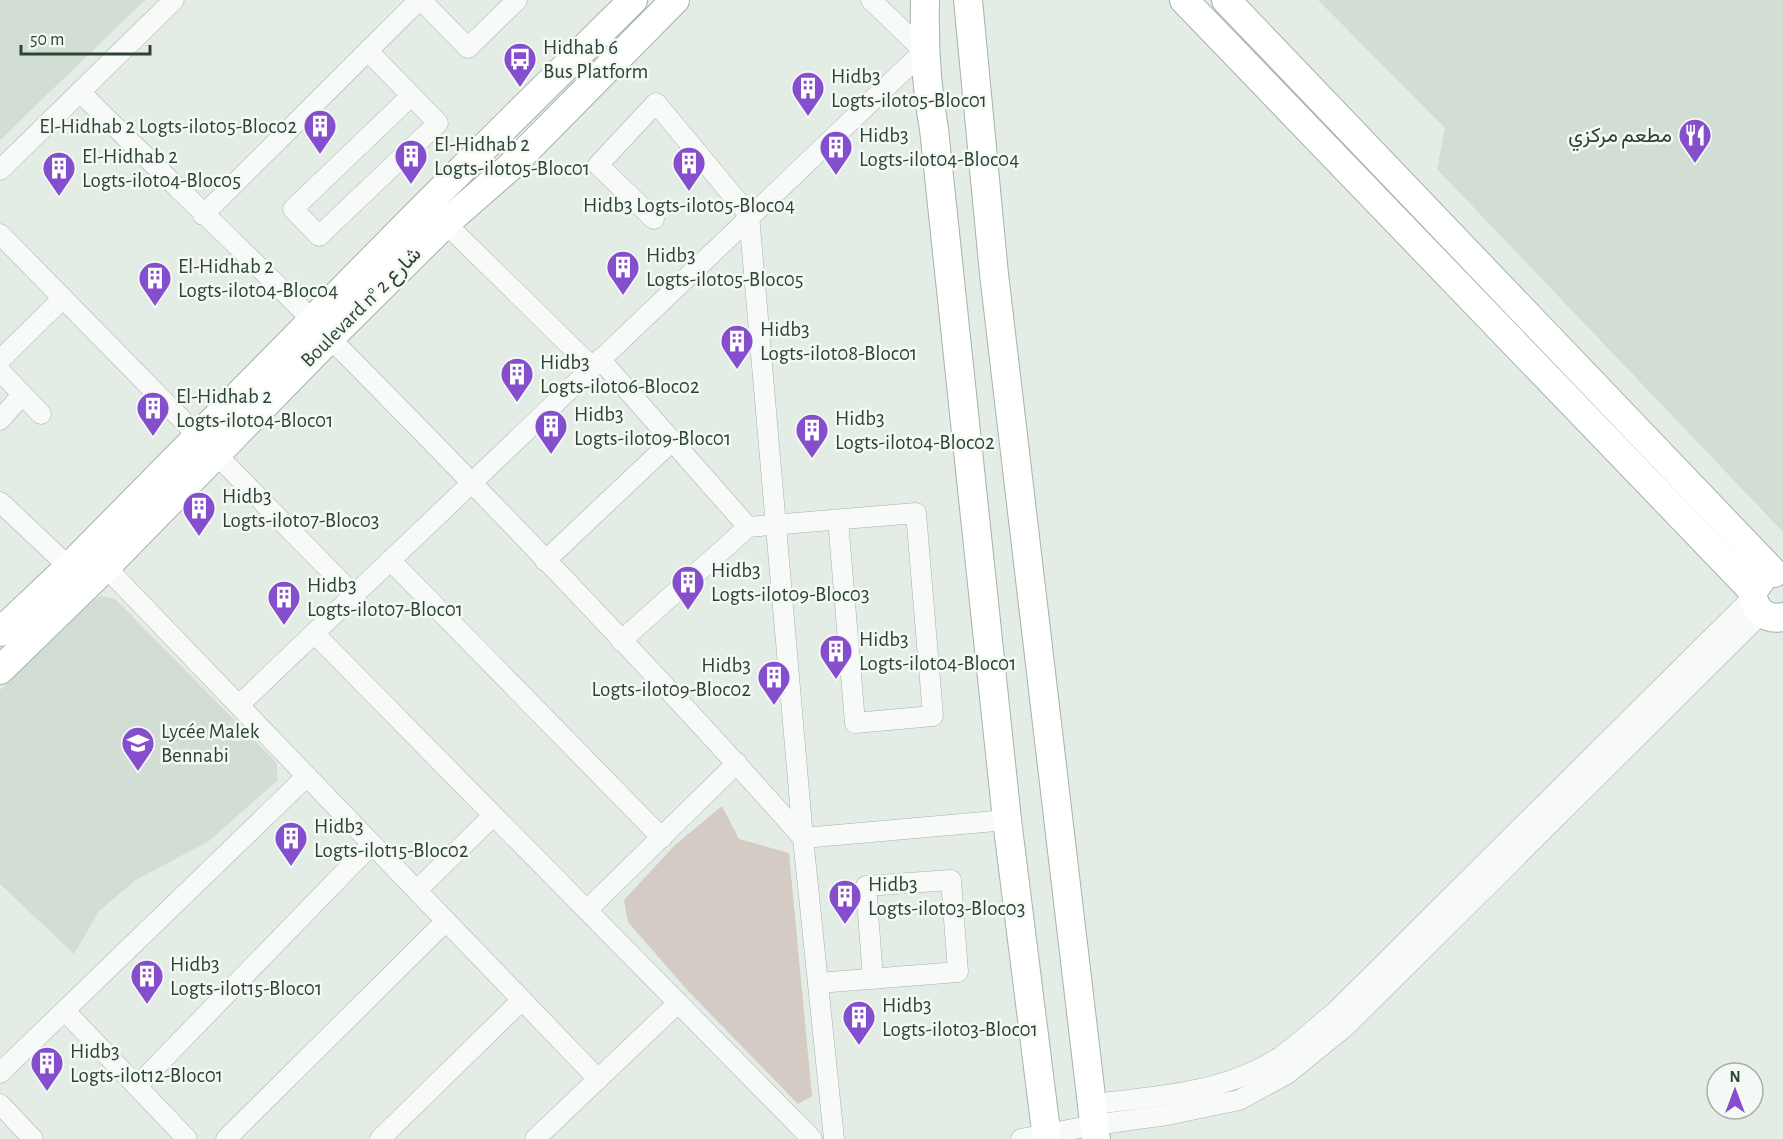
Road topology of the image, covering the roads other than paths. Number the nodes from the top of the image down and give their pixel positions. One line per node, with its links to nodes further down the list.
1 (174, 0): 13 (street)
2 (420, 0): 3 (street); 11 (street)
3 (516, 0)
4 (633, 0): 16 (main road, Boulevard n° شارع 2)
5 (675, 0): 16 (main road, Boulevard n° شارع 2)
6 (871, 0): 12 (street)
7 (925, 0): 12 (main road)
8 (968, 0): 65 (main road)
9 (1184, 0): 40 (main road)
10 (1226, 0): 40 (main road)
11 (368, 51): 14 (street); 17 (street)
12 (924, 51): 18 (street); 49 (main road)
13 (80, 92): 15 (street); 17 (street)
14 (411, 96): 14 (street)
15 (0, 171)
16 (436, 214): 22 (main road, Boulevard n° شارع 2); 24 (street)
17 (203, 215): 22 (street)
18 (749, 216): 19 (street); 24 (street); 34 (street)
19 (654, 219)
20 (0, 234): 21 (street)
21 (63, 298): 23 (street); 30 (street)
22 (320, 329): 30 (main road, Boulevard n° شارع 2); 31 (street)
23 (0, 360)
24 (596, 363): 29 (street); 31 (street)
25 (0, 371): 26 (street)
26 (22, 395): 27 (street); 28 (street)
27 (41, 414)
28 (0, 420)
29 (672, 441): 35 (street); 38 (street)
30 (206, 444): 36 (main road, Boulevard n° شارع 2); 39 (street)
31 (470, 483): 37 (street); 38 (street)
32 (0, 502): 36 (street)
33 (838, 519): 33 (street); 34 (street)
34 (777, 525): 35 (street); 51 (street)
35 (748, 527): 43 (street)
36 (87, 560): 41 (main road, Boulevard n° شارع 2); 44 (main road, Boulevard n° شارع 2); 45 (street)
37 (390, 560): 39 (street); 50 (street)
38 (545, 561): 43 (street)
39 (354, 595): 42 (street)
40 (1771, 601): 65 (street)
41 (0, 632)
42 (314, 633): 45 (street); 48 (street)
43 (621, 641): 46 (street)
44 (0, 670)
45 (239, 705): 47 (street)
46 (737, 763): 50 (street); 51 (street)
47 (307, 776): 52 (street); 60 (street)
48 (493, 816): 53 (street); 54 (street)
49 (1007, 820): 51 (street); 66 (main road)
50 (662, 838): 54 (street)
51 (803, 838): 57 (street)
52 (372, 844): 53 (street); 63 (street)
53 (417, 890): 55 (street)
54 (587, 910): 59 (street)
55 (446, 921): 58 (street); 69 (street)
56 (873, 979): 56 (street); 57 (street)
57 (818, 983): 73 (street)
58 (522, 1000): 62 (street); 70 (street)
59 (678, 1003): 62 (street); 72 (street)
60 (66, 1012): 61 (street); 63 (street)
61 (0, 1073)
62 (598, 1079): 71 (street)
63 (137, 1086): 68 (street)
64 (0, 1104): 67 (street)
65 (1094, 1123): 66 (street)
66 (1038, 1138)
67 (33, 1139)
68 (188, 1139)
69 (226, 1139)
70 (380, 1139)
71 (535, 1139)
72 (812, 1139)
73 (834, 1139)

